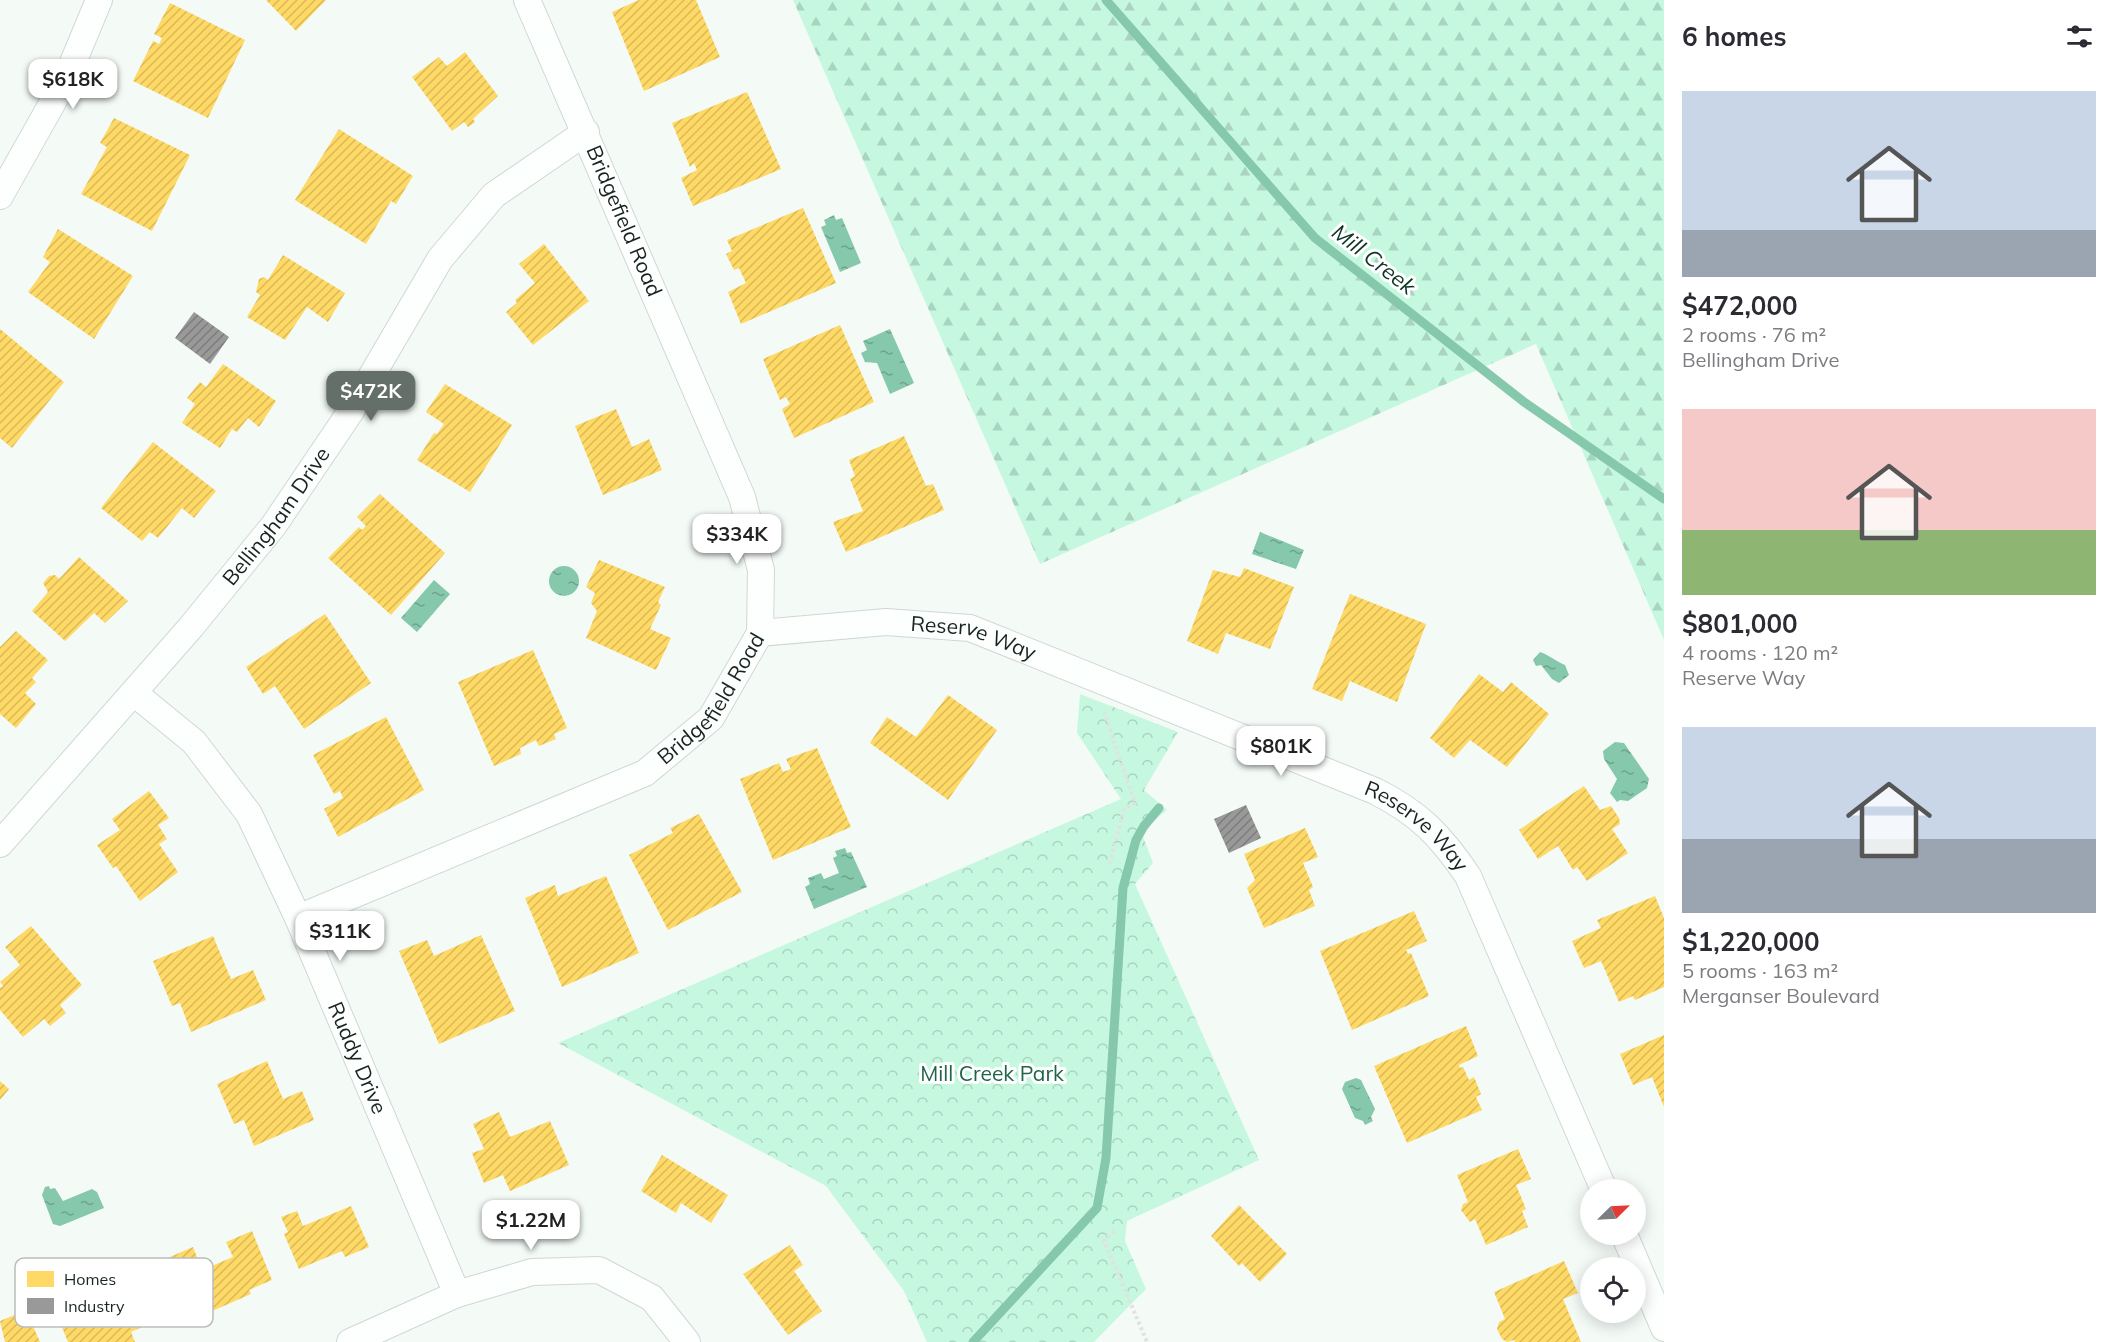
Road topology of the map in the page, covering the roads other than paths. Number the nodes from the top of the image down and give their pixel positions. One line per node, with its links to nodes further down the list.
1 (99, 0): 4 (street)
2 (527, 0): 3 (street, Bridgefield Road)
3 (585, 132): 5 (street, Bridgefield Road); 6 (street, Bellingham Drive)
4 (0, 196)
5 (760, 633): 8 (street, Bridgefield Road); 9 (street, Reserve Way)
6 (134, 693): 7 (street, Bellingham Drive); 8 (street, Ruddy Drive)
7 (0, 844)
8 (298, 918): 11 (street, Ruddy Drive)
9 (1599, 1179)
10 (1628, 1245): 12 (street)
11 (457, 1294): 13 (street); 14 (street)
12 (1664, 1328)
13 (350, 1342)
14 (687, 1342)

